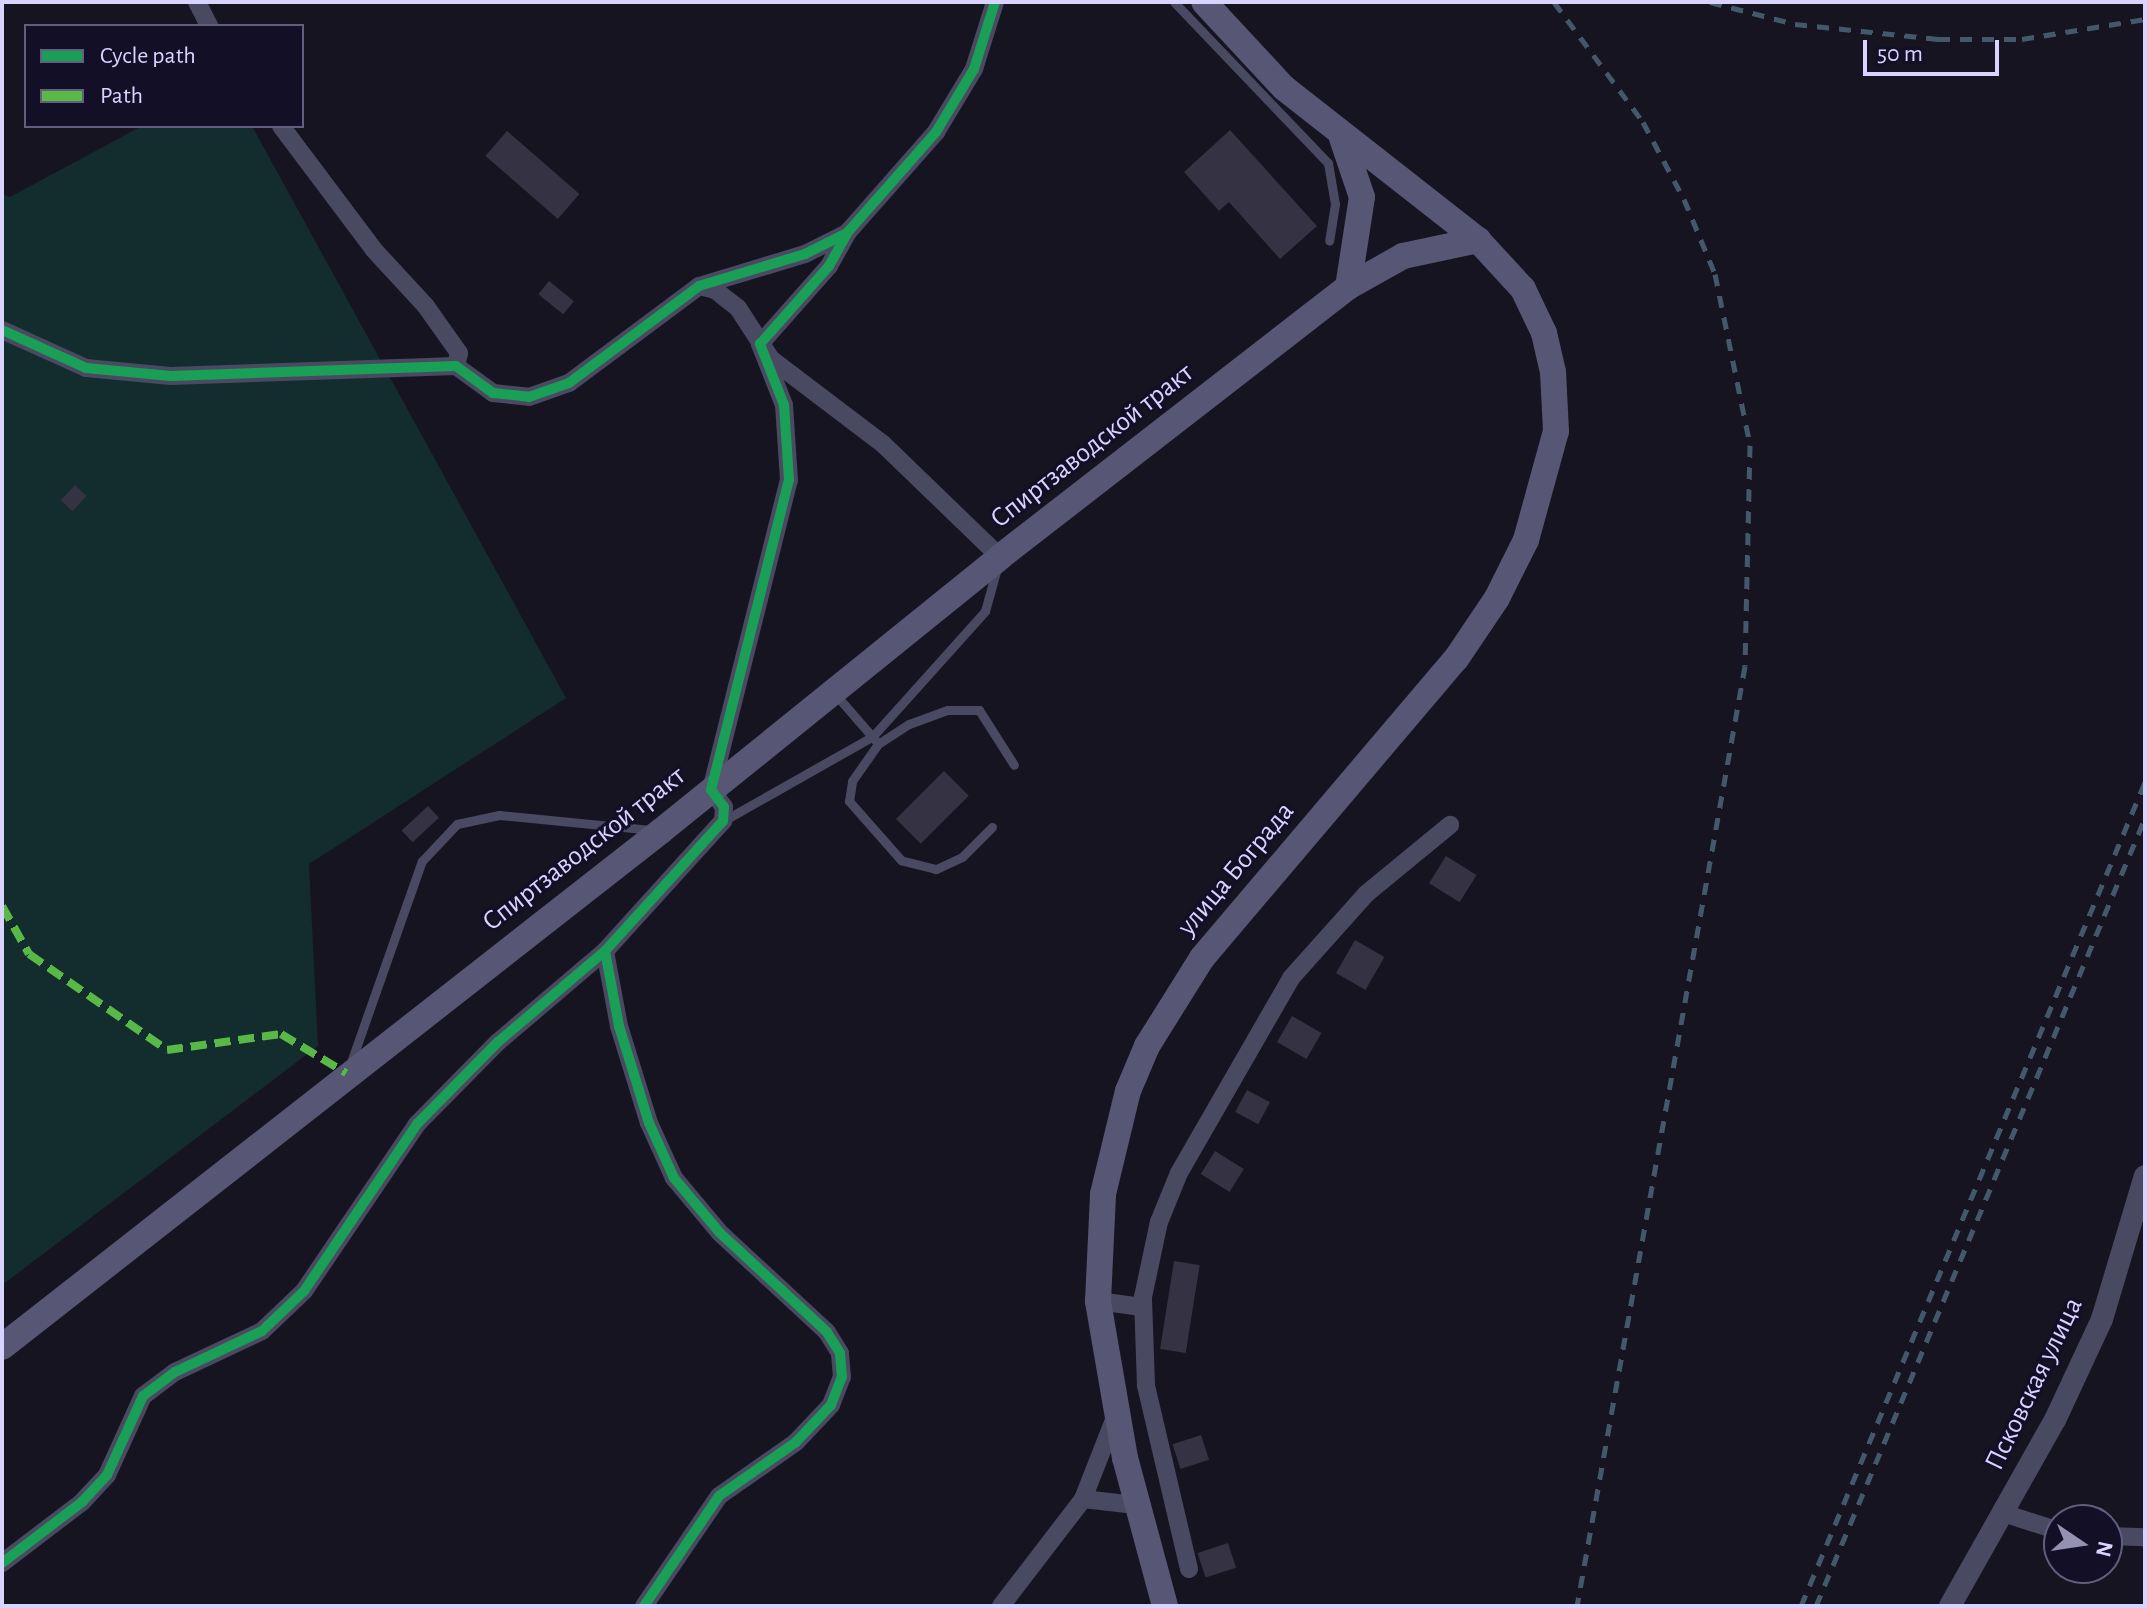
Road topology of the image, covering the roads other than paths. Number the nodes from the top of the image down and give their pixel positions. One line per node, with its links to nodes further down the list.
1 (197, 2): 5 (street)
2 (995, 2): 9 (street)
3 (1174, 2): 6 (lane)
4 (1204, 2): 6 (main road, улица Бограда)
5 (208, 24)
6 (1270, 90): 8 (main road, улица Бограда); 11 (lane)
7 (282, 128): 16 (street)
8 (1342, 138): 10 (main road, улица Бограда); 13 (main road)
9 (847, 233): 12 (street); 15 (street)
10 (1478, 240): 13 (main road, Спиртзаводской тракт); 29 (main road, улица Бограда)
11 (1329, 241)
12 (699, 286): 15 (street); 16 (street)
13 (1348, 287): 17 (main road, Спиртзаводской тракт)
14 (2, 330): 16 (street)
15 (760, 344): 17 (street); 21 (street)
16 (456, 366)
17 (1000, 557): 18 (main road, Спиртзаводской тракт); 19 (lane)
18 (833, 691): 19 (lane); 21 (main road, Спиртзаводской тракт)
19 (875, 740): 20 (lane); 22 (lane); 24 (lane)
20 (1014, 765)
21 (711, 790): 22 (street); 25 (main road, Спиртзаводской тракт)
22 (723, 821): 26 (street)
23 (1450, 825): 30 (street)
24 (992, 827)
25 (661, 831): 27 (main road, Спиртзаводской тракт); 27 (lane)
26 (605, 951): 39 (street); 41 (street)
27 (346, 1073): 31 (main road, Спиртзаводской тракт)
28 (2145, 1176): 35 (street, Псковская улица)
29 (1098, 1301): 30 (street); 32 (main road, улица Бограда)
30 (1142, 1307): 40 (street)
31 (2, 1347)
32 (1116, 1414): 33 (street); 34 (main road, улица Бограда)
33 (1083, 1499): 34 (street); 42 (street)
34 (1136, 1505): 43 (main road, улица Бограда)
35 (2003, 1513): 36 (street); 44 (street, Псковская улица)
36 (2043, 1526)
37 (2123, 1536): 38 (street)
38 (2145, 1537)
39 (2, 1563)
40 (1189, 1569)
41 (644, 1606)
42 (1001, 1606)
43 (1165, 1606)
44 (1950, 1606)

